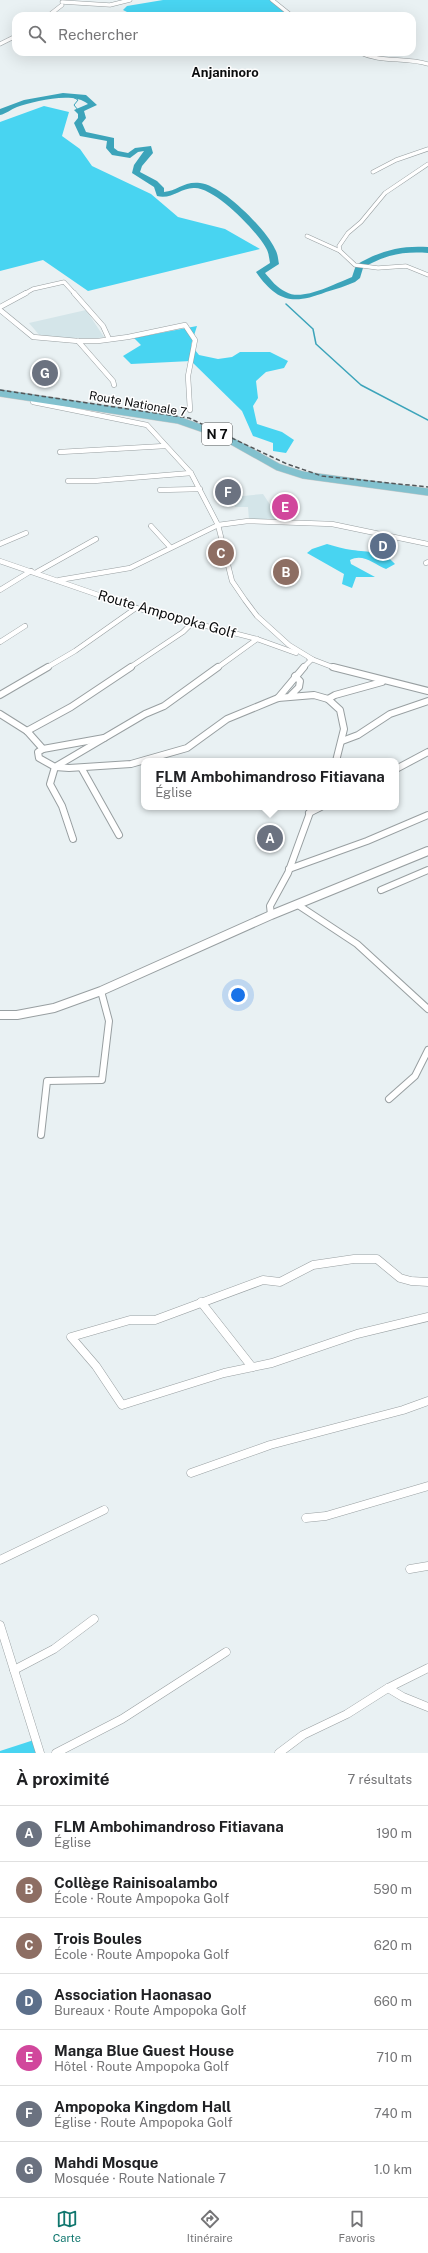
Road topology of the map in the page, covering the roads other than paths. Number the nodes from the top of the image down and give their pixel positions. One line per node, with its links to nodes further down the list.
1 (130, 0): 3 (street)
2 (272, 0): 4 (street)
3 (52, 12)
4 (286, 12)
5 (12, 38): 6 (street)
6 (0, 44)
7 (365, 56): 8 (street)
8 (427, 64)
9 (428, 149): 11 (street)
10 (428, 164): 13 (street)
11 (373, 172)
12 (308, 236): 13 (street)
13 (340, 251): 14 (street)
14 (428, 274)
15 (0, 307): 17 (street)
16 (0, 310): 18 (street)
17 (109, 339): 18 (street); 22 (street)
18 (78, 342): 19 (street)
19 (114, 385)
20 (0, 394): 21 (main road, Route Nationale 7 / N 7)
21 (33, 398): 23 (street, Route Ampopoka Golf); 29 (main road, Route Nationale 7 / N 7)
22 (190, 410)
23 (166, 446): 24 (street); 25 (street, Route Ampopoka Golf)
24 (60, 452)
25 (191, 473): 26 (street); 27 (street, Route Ampopoka Golf)
26 (68, 481)
27 (200, 489): 28 (street); 30 (street, Route Ampopoka Golf)
28 (160, 490)
29 (428, 492)
30 (218, 525): 35 (street); 36 (street); 46 (street, Route Ampopoka Golf)
31 (150, 526): 36 (street)
32 (26, 533): 34 (street)
33 (96, 539): 38 (street)
34 (0, 544)
35 (428, 544)
36 (170, 547): 39 (street)
37 (0, 560): 38 (street, Route Ampopoka Golf)
38 (34, 571): 39 (street, Route Ampopoka Golf); 40 (street)
39 (58, 580): 41 (street, Route Ampopoka Golf)
40 (0, 590)
41 (136, 608): 42 (street, Route Ampopoka Golf); 50 (street)
42 (193, 622): 44 (street, Route Ampopoka Golf); 56 (street)
43 (25, 626): 45 (street)
44 (257, 639): 46 (street, Route Ampopoka Golf); 57 (street)
45 (0, 642)
46 (312, 659): 47 (street); 48 (street)
47 (295, 676): 51 (street); 52 (street)
48 (384, 682): 49 (street); 53 (street)
49 (428, 691)
50 (0, 695)
51 (295, 696): 52 (street); 53 (street)
52 (278, 698): 61 (street)
53 (328, 699): 58 (street)
54 (428, 701): 58 (street)
55 (0, 714): 56 (street)
56 (27, 732): 59 (street)
57 (104, 738): 59 (street); 64 (street)
58 (342, 741): 62 (street)
59 (43, 749): 64 (street)
60 (428, 752): 65 (street)
61 (152, 758)
62 (337, 758)
63 (141, 761): 66 (street)
64 (55, 767): 66 (street); 70 (street)
65 (399, 767)
66 (82, 769): 69 (street)
67 (311, 810): 72 (street)
68 (428, 815): 72 (street)
69 (119, 835)
70 (73, 838)
71 (428, 851): 75 (street)
72 (289, 869): 76 (street)
73 (428, 870): 74 (street)
74 (381, 890)
75 (298, 905): 76 (street); 78 (street)
76 (271, 915): 77 (street)
77 (101, 991): 79 (street); 82 (street)
78 (428, 1009)
79 (0, 1015)
80 (428, 1050): 81 (street)
81 (389, 1099)
82 (41, 1135)
83 (428, 1282): 84 (street)
84 (201, 1302): 86 (street); 86 (street)
85 (428, 1317): 86 (street)
86 (252, 1367)
87 (428, 1401): 88 (street)
88 (191, 1473)
89 (428, 1486): 91 (street)
90 (104, 1510): 92 (street)
91 (306, 1518)
92 (0, 1560)
93 (428, 1566): 94 (street)
94 (410, 1569)
95 (94, 1619): 99 (street)
96 (0, 1625): 99 (street)
97 (226, 1652): 103 (street)
98 (428, 1668): 100 (street)
99 (14, 1670): 102 (street)
100 (388, 1688): 101 (street); 104 (street)
101 (428, 1707)
102 (40, 1753)
103 (56, 1753)
104 (278, 1753)

